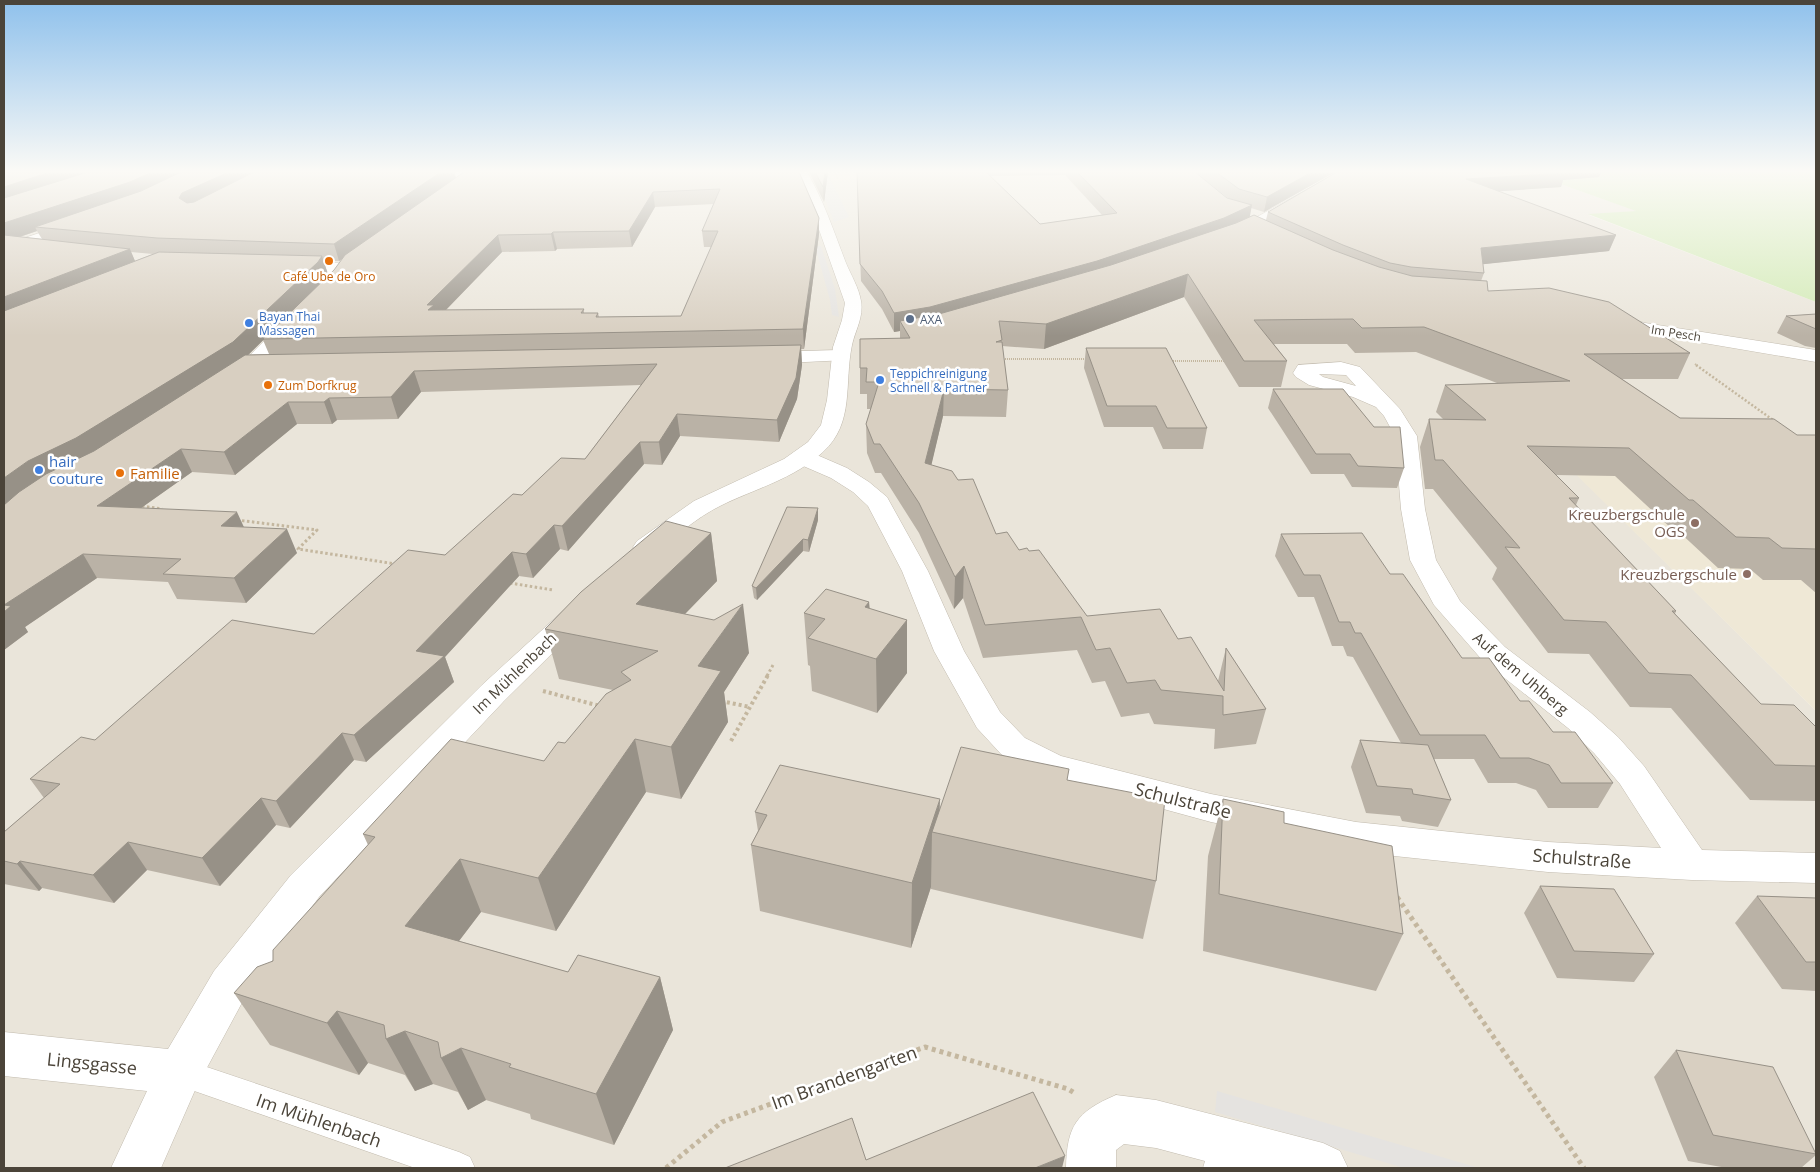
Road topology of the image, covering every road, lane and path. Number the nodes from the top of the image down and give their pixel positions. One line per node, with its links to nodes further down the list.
1 (69, 227): 7 (street)
2 (825, 227): 14 (street)
3 (1242, 227): 6 (street)
4 (1255, 227): 5 (street)
5 (1267, 236)
6 (1218, 242)
7 (8, 248): 8 (street)
8 (51, 250)
9 (278, 266): 10 (street)
10 (333, 283)
11 (306, 309): 22 (street)
12 (1603, 317): 13 (street, Im Pesch)
13 (1645, 328): 15 (street, Im Pesch); 25 (path)
14 (847, 348): 16 (street); 26 (street)
15 (1816, 356)
16 (751, 358)
17 (1093, 359): 18 (path)
18 (995, 360)
19 (1165, 361): 20 (path)
20 (1230, 361)
21 (279, 366): 22 (street)
22 (249, 367): 23 (street)
23 (218, 387)
24 (1381, 402): 40 (street, Auf dem Uhlberg)
25 (1768, 422)
26 (802, 457): 31 (street); 40 (street, Schulstraße)
27 (142, 506): 28 (path)
28 (167, 510)
29 (230, 519): 30 (path)
30 (400, 564)
31 (628, 564)
32 (506, 582): 33 (path)
33 (594, 597): 35 (street, Im Mühlenbach)
34 (773, 665): 37 (path)
35 (504, 682): 38 (path); 44 (street, Im Mühlenbach)
36 (712, 699): 37 (path)
37 (750, 706): 39 (path)
38 (610, 708)
39 (731, 741)
40 (1692, 865): 41 (street, Schulstraße)
41 (1816, 868)
42 (1394, 894): 52 (path)
43 (4, 1054): 44 (street, Lingsgasse)
44 (180, 1072): 47 (street, Im Mühlenbach); 48 (lane, Im Mühlenbach)
45 (1116, 1119): 46 (street); 49 (path, Im Brandengarten); 50 (street)
46 (1230, 1156): 51 (street)
47 (136, 1168)
48 (459, 1168)
49 (666, 1168)
50 (1091, 1168)
51 (1323, 1168)
52 (1584, 1168)

